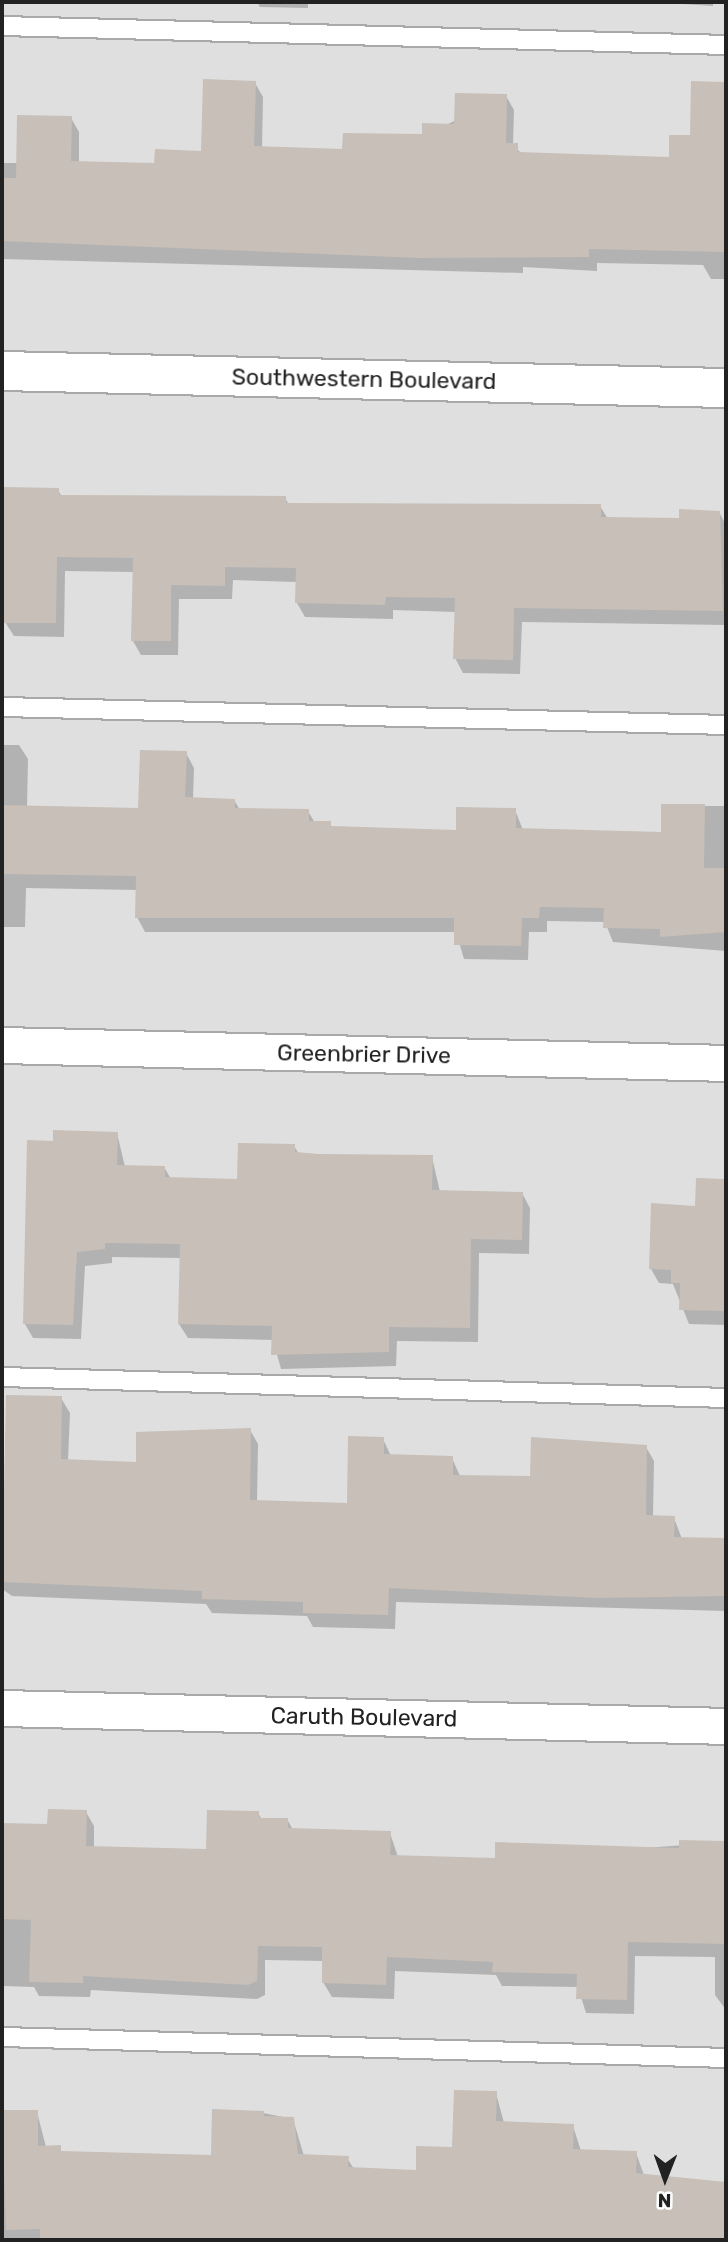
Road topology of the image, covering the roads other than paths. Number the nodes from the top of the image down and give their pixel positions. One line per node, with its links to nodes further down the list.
1 (2, 26): 2 (lane)
2 (726, 45)
3 (2, 371): 4 (street, Southwestern Boulevard)
4 (726, 388)
5 (2, 707): 6 (lane)
6 (726, 725)
7 (2, 1045): 8 (street, Greenbrier Drive)
8 (726, 1063)
9 (2, 1377): 10 (lane)
10 (726, 1398)
11 (2, 1708): 12 (street, Caruth Boulevard)
12 (726, 1726)
13 (2, 2037): 14 (lane)
14 (726, 2058)

